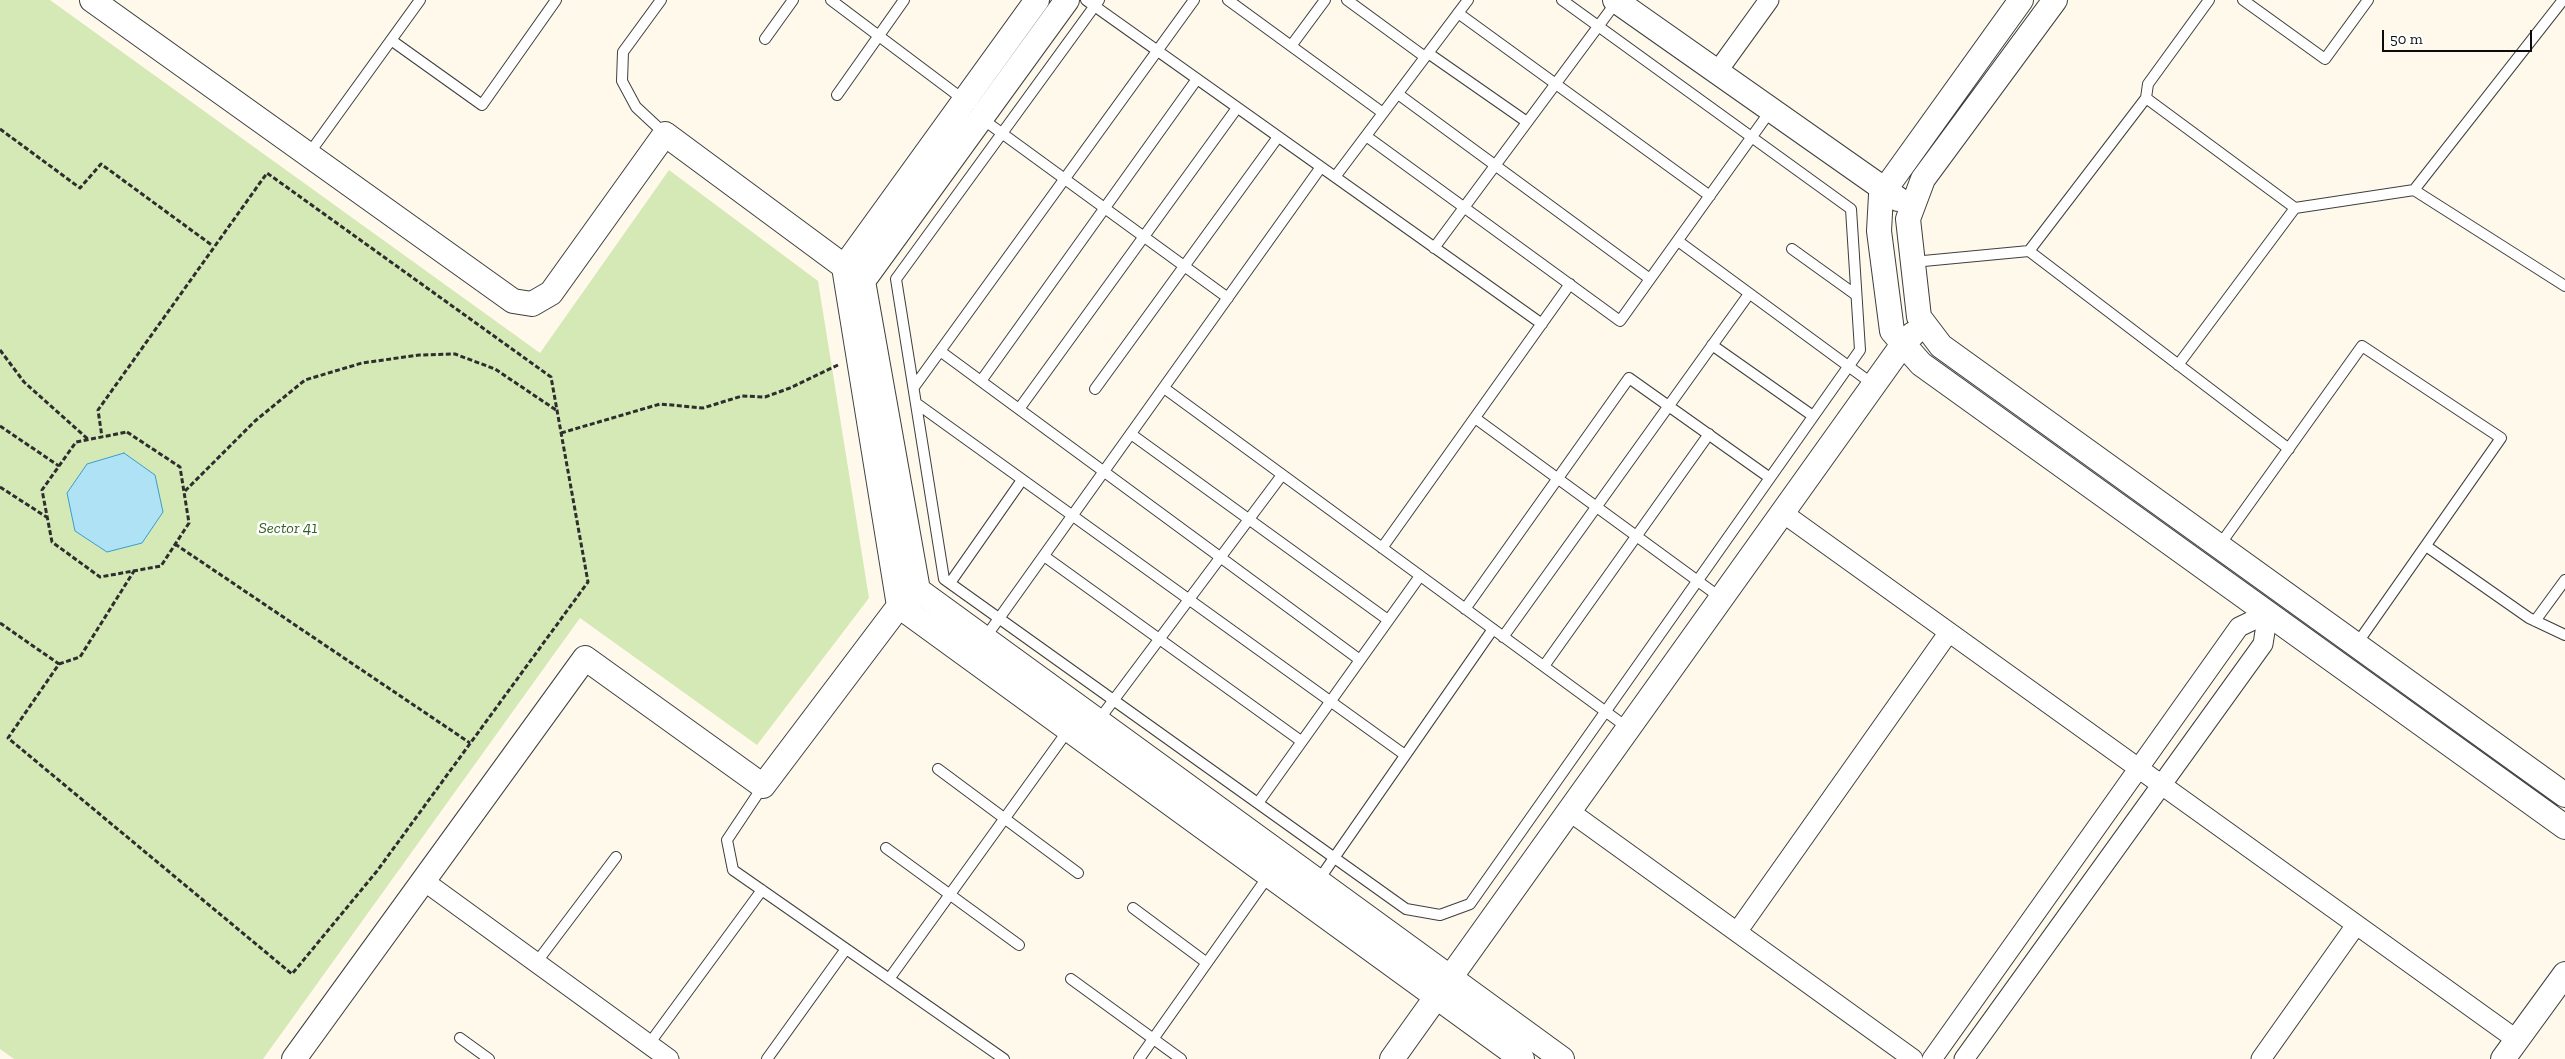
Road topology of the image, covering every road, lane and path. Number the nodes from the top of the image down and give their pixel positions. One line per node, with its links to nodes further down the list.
1 (92, 0): 51 (street)
2 (420, 0): 29 (lane)
3 (556, 0): 29 (lane)
4 (661, 0): 47 (lane)
5 (793, 0): 28 (lane)
6 (831, 0): 27 (lane)
7 (904, 0): 27 (lane)
8 (1037, 0): 39 (street)
9 (1067, 0): 43 (street)
10 (1194, 0): 31 (lane)
11 (1228, 0): 30 (lane)
12 (1325, 0): 30 (lane)
13 (1347, 0): 32 (lane)
14 (1562, 0): 26 (lane)
15 (1769, 0): 33 (street)
16 (2021, 0): 56 (street)
17 (2055, 0): 62 (street)
18 (2209, 0): 38 (lane)
19 (2243, 0): 20 (lane)
20 (2368, 0)
21 (2563, 0): 57 (lane)
22 (1465, 1): 25 (lane)
23 (1616, 1): 26 (lane); 33 (street)
24 (1093, 2): 31 (lane); 46 (lane)
25 (1458, 13): 32 (lane); 35 (lane)
26 (1598, 26): 35 (lane); 50 (lane)
27 (879, 36): 37 (lane); 39 (lane)
28 (765, 39)
29 (391, 40): 51 (lane)
30 (1291, 46): 42 (lane)
31 (1157, 51): 34 (lane); 55 (lane)
32 (1427, 55): 36 (lane); 44 (lane)
33 (1717, 72): 41 (street)
34 (1197, 79): 40 (lane); 60 (lane)
35 (1556, 84): 44 (lane); 58 (lane)
36 (1398, 94): 42 (lane); 52 (lane)
37 (837, 95)
38 (2146, 98): 61 (lane); 68 (lane)
39 (964, 100): 71 (street)
40 (1237, 108): 49 (lane); 63 (lane)
41 (1771, 110): 50 (lane); 56 (street)
42 (1383, 113): 48 (lane)
43 (981, 118): 46 (lane); 73 (street)
44 (1527, 122): 52 (lane)
45 (0, 129): 65 (path)
46 (1002, 133): 55 (lane); 90 (lane)
47 (665, 134): 51 (street); 71 (street)
48 (1366, 136): 54 (lane); 59 (lane)
49 (1278, 137): 53 (lane); 70 (lane)
50 (1752, 138): 58 (lane); 77 (lane)
51 (308, 155)
52 (1495, 166): 59 (lane); 72 (lane)
53 (1321, 168): 54 (lane); 78 (lane)
54 (1335, 177): 66 (lane)
55 (1064, 179): 60 (lane); 84 (lane)
56 (1885, 190): 62 (street); 81 (street)
57 (2414, 190): 61 (lane); 75 (lane)
58 (1710, 196): 64 (lane)
59 (1464, 207): 66 (lane); 74 (lane)
60 (1104, 208): 63 (lane); 88 (lane)
61 (2295, 208): 86 (lane)
62 (1912, 209): 69 (street)
63 (1144, 237): 70 (lane); 95 (lane)
64 (1678, 241): 72 (lane); 76 (lane)
65 (214, 246): 96 (path); 103 (path)
66 (1434, 248): 80 (lane)
67 (1792, 249): 77 (lane)
68 (2029, 251): 69 (lane); 86 (lane)
69 (1912, 262): 79 (street)
70 (1184, 266): 78 (lane); 92 (lane)
71 (844, 267): 73 (street); 85 (street)
72 (1650, 279): 74 (lane)
73 (863, 281): 131 (street)
74 (1570, 284): 80 (lane)
75 (2565, 286)
76 (1749, 294): 82 (lane); 87 (lane)
77 (1856, 296): 87 (lane)
78 (1228, 298): 91 (lane)
79 (1924, 323): 81 (street); 121 (street)
80 (1542, 324): 98 (lane)
81 (1903, 344): 89 (street); 136 (street)
82 (1712, 345): 94 (lane); 97 (lane)
83 (0, 350): 104 (path)
84 (940, 350): 88 (lane); 90 (lane)
85 (858, 355): 100 (path); 134 (street)
86 (2178, 365): 105 (lane)
87 (1848, 366): 89 (lane); 97 (lane)
88 (981, 381): 95 (lane)
89 (1874, 385): 115 (street)
90 (914, 387): 93 (lane)
91 (1164, 388): 101 (lane); 108 (lane)
92 (1095, 389)
93 (916, 403): 111 (lane); 130 (lane)
94 (1669, 406): 102 (lane); 109 (lane); 114 (lane)
95 (1019, 409): 107 (lane)
96 (557, 411): 100 (path); 113 (path)
97 (1813, 416): 110 (lane)
98 (1475, 418): 109 (lane); 123 (lane)
99 (0, 426): 106 (path)
100 (562, 432): 158 (path)
101 (1131, 434): 107 (lane); 118 (lane)
102 (1709, 434): 110 (lane); 119 (lane)
103 (102, 437): 104 (path); 113 (path)
104 (89, 440): 106 (path)
105 (2288, 450): 121 (lane); 122 (lane)
106 (60, 467): 117 (path)
107 (1104, 471): 116 (lane); 125 (lane)
108 (1282, 475): 118 (lane); 123 (lane)
109 (1558, 478): 114 (lane); 135 (lane)
110 (1770, 478): 129 (lane)
111 (1022, 480): 116 (lane); 130 (lane)
112 (0, 487): 117 (path)
113 (184, 492): 120 (path)
114 (1596, 507): 119 (lane); 144 (lane)
115 (1782, 513): 132 (street); 142 (street)
116 (1072, 517): 124 (lane); 133 (lane)
117 (48, 518): 126 (path)
118 (1249, 519): 125 (lane); 138 (lane)
119 (1636, 536): 129 (lane); 150 (lane)
120 (175, 544): 126 (path); 158 (path)
121 (2220, 546): 147 (street)
122 (2426, 546): 139 (lane); 147 (lane)
123 (1382, 548): 127 (lane)
124 (1044, 556): 137 (lane); 146 (lane)
125 (1220, 557): 133 (lane); 148 (lane)
126 (134, 571): 149 (path)
127 (1420, 576): 135 (lane); 138 (lane)
128 (2565, 580): 139 (lane)
129 (1697, 581): 132 (lane); 153 (lane)
130 (950, 583): 137 (lane)
131 (918, 590): 134 (street); 145 (street)
132 (1721, 598): 155 (street)
133 (1188, 600): 146 (lane); 152 (lane)
134 (898, 606): 156 (street); 163 (street)
135 (1465, 609): 141 (lane)
136 (2268, 614): 160 (street); 162 (street); 168 (street)
137 (999, 618): 145 (lane); 151 (lane)
138 (1388, 620): 148 (lane)
139 (2535, 621): 143 (lane)
140 (0, 623): 149 (path)
141 (1493, 629): 144 (lane); 159 (lane)
142 (1949, 632): 160 (street); 180 (street)
143 (2565, 635)
144 (1503, 637): 150 (lane)
145 (985, 638): 154 (street)
146 (1159, 639): 151 (lane); 157 (lane)
147 (2356, 645): 164 (street)
148 (1360, 660): 152 (lane)
149 (59, 664): 158 (path)
150 (1544, 666): 153 (lane)
151 (1114, 700): 154 (lane); 165 (lane)
152 (1330, 701): 157 (lane); 159 (lane)
153 (1606, 712): 155 (lane); 171 (lane)
154 (1098, 721): 175 (street)
155 (1628, 728): 166 (street)
156 (1069, 729): 167 (lane); 173 (street)
157 (1301, 741): 165 (lane)
158 (470, 743)
159 (1405, 755): 171 (lane)
160 (2139, 768): 162 (street); 205 (street)
161 (938, 770): 167 (lane)
162 (2162, 785): 179 (street); 206 (street)
163 (763, 786): 174 (street); 176 (lane)
164 (2565, 795)
165 (1258, 803): 171 (lane)
166 (1569, 811): 180 (street); 187 (street)
167 (1004, 818): 172 (lane); 177 (lane)
168 (2565, 828)
169 (886, 848): 177 (lane)
170 (616, 857): 183 (lane)
171 (1334, 858): 175 (lane)
172 (1078, 873)
173 (1269, 875): 184 (lane); 189 (street)
174 (424, 881): 183 (street); 194 (street)
175 (1318, 882): 187 (street)
176 (762, 890): 182 (lane); 193 (lane)
177 (949, 894): 181 (lane); 186 (lane)
178 (1133, 908): 184 (lane)
179 (2356, 925): 192 (street); 207 (street)
180 (1737, 932): 204 (street)
181 (1019, 945)
182 (846, 949): 186 (lane); 197 (lane)
183 (536, 963): 193 (street)
184 (1206, 963): 191 (lane)
185 (2565, 974): 192 (street)
186 (889, 978): 198 (lane)
187 (1450, 978): 189 (street); 203 (street)
188 (1071, 979): 191 (lane)
189 (1436, 997): 201 (street); 202 (street)
190 (460, 1038): 195 (lane)
191 (1153, 1038): 199 (lane); 200 (lane)
192 (2517, 1040): 208 (street)
193 (649, 1044): 196 (street)
194 (294, 1059)
195 (489, 1059)
196 (669, 1059)
197 (767, 1059)
198 (1004, 1059)
199 (1139, 1059)
200 (1181, 1059)
201 (1392, 1059)
202 (1522, 1059)
203 (1562, 1059)
204 (1913, 1059)
205 (1932, 1059)
206 (1964, 1059)
207 (2260, 1059)
208 (2503, 1059)

